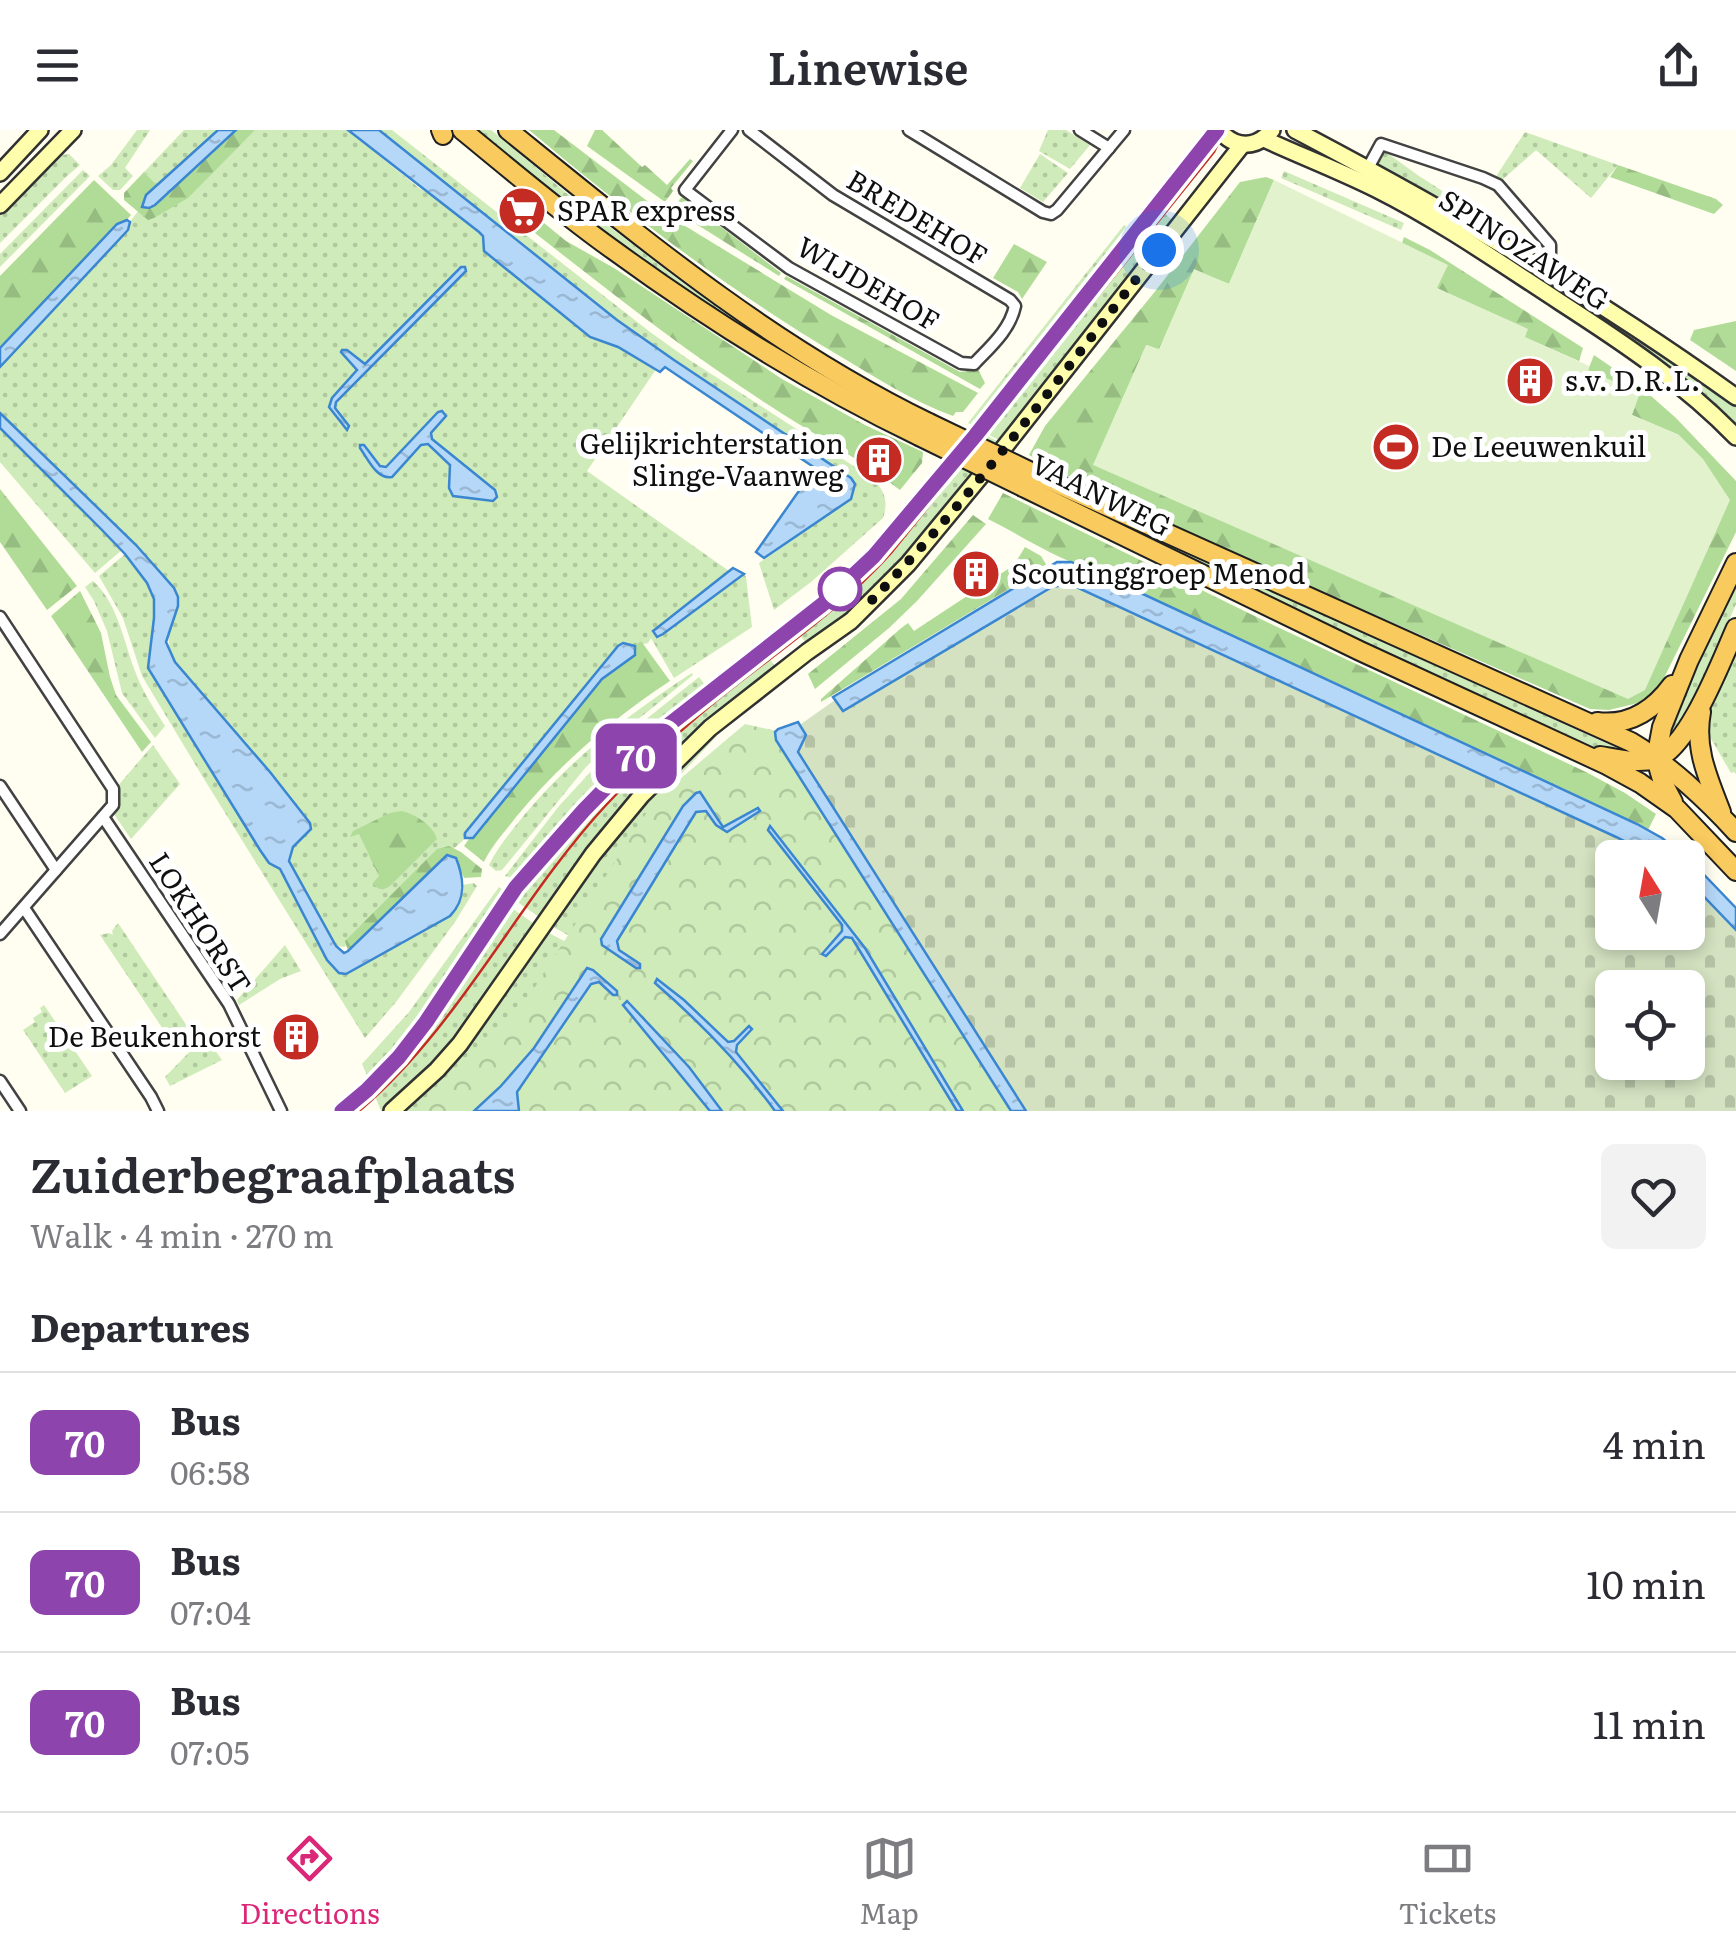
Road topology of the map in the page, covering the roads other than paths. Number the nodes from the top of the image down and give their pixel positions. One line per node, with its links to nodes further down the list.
1 (40, 130): 16 (main road)
2 (73, 130): 17 (main road)
3 (462, 130): 19 (highway, VAANWEG)
4 (508, 130): 23 (highway, VAANWEG)
5 (732, 130): 21 (street, WIJDEHOF)
6 (749, 130): 21 (street, BREDEHOF)
7 (909, 130): 14 (street)
8 (1080, 130): 14 (street)
9 (1124, 130): 14 (street)
10 (1218, 130): 13 (main road); 47 (main road)
11 (1295, 130): 15 (main road, SPINOZAWEG)
12 (1268, 135): 13 (main road); 24 (main road, SPINOZAWEG)
13 (1242, 145): 48 (main road)
14 (1109, 148)
15 (1368, 168): 20 (main road, SPINOZAWEG); 20 (street, SPINOZAWEG)
16 (0, 172)
17 (0, 205)
18 (538, 206): 19 (highway)
19 (564, 212): 23 (highway, VAANWEG)
20 (1550, 273): 22 (main road, SPINOZAWEG)
21 (1016, 306)
22 (1736, 397)
23 (924, 430): 25 (highway, VAANWEG, bridge)
24 (1736, 438)
25 (1028, 480): 31 (highway, VAANWEG); 32 (highway, VAANWEG)
26 (1736, 563): 29 (highway)
27 (0, 616): 36 (street)
28 (1736, 628): 30 (highway)
29 (1689, 660): 31 (highway); 33 (highway)
30 (1704, 697): 33 (highway); 37 (highway)
31 (1582, 720): 33 (highway, VAANWEG)
32 (1580, 753): 33 (highway); 35 (highway, VAANWEG)
33 (1656, 759): 35 (highway); 37 (highway, VAANWEG)
34 (0, 786): 39 (street)
35 (1677, 809): 40 (highway, VAANWEG)
36 (103, 817): 39 (street); 46 (street, LOKHORST)
37 (1722, 817): 38 (highway, VAANWEG)
38 (1736, 832)
39 (56, 870): 41 (street)
40 (1736, 871)
41 (24, 908): 42 (street); 45 (street)
42 (0, 934)
43 (0, 1081): 44 (street)
44 (20, 1111)
45 (158, 1111)
46 (280, 1111)
47 (342, 1111)
48 (392, 1111)

